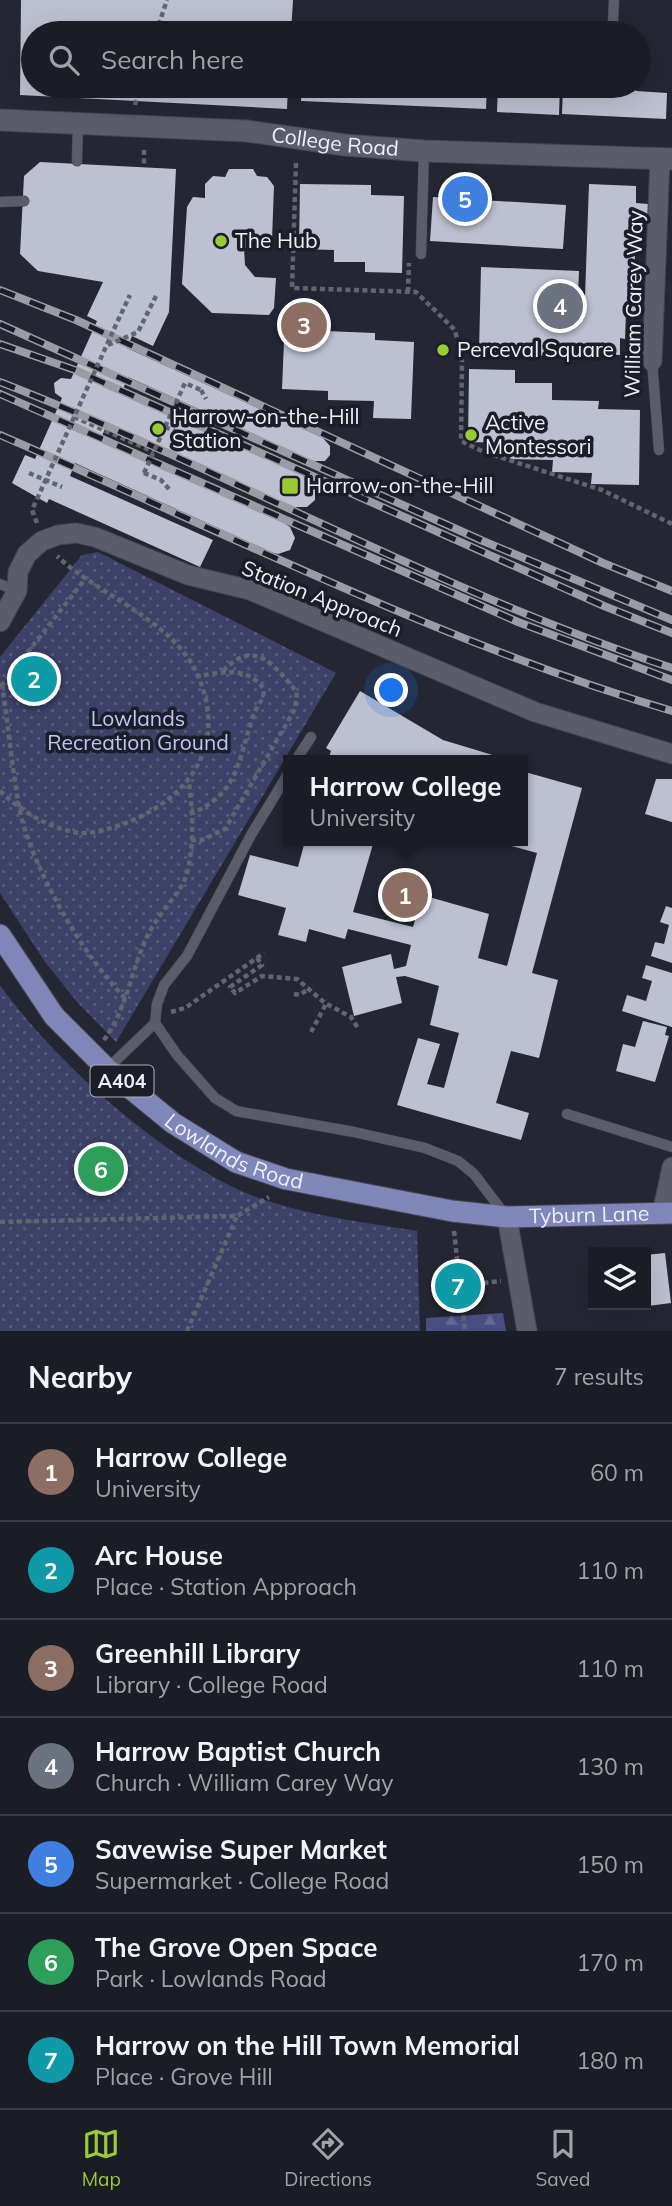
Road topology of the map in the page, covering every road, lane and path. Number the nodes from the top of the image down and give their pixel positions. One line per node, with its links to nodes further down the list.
1 (167, 0): 3 (path)
2 (614, 0): 4 (lane)
3 (160, 21)
4 (613, 21)
5 (136, 98): 6 (path)
6 (135, 101)
7 (0, 120): 8 (main road, College Road)
8 (78, 124): 10 (main road, College Road); 12 (lane)
9 (144, 150): 14 (path)
10 (424, 151): 11 (main road, College Road); 17 (lane)
11 (666, 159): 21 (street, William Carey Way)
12 (77, 161)
13 (296, 163): 32 (path)
14 (144, 167)
15 (24, 201): 16 (lane)
16 (0, 202)
17 (421, 254)
18 (157, 294): 20 (path, bridge)
19 (130, 295): 20 (path, bridge)
20 (107, 345): 23 (path, bridge)
21 (652, 361): 26 (lane, William Carey Way)
22 (206, 399): 24 (path, bridge)
23 (74, 417): 27 (path); 29 (path, bridge)
24 (165, 427): 25 (path); 27 (path, bridge)
25 (191, 444)
26 (659, 450)
27 (154, 452): 31 (path, bridge)
28 (29, 473): 29 (path)
29 (45, 481): 30 (path); 33 (path, bridge)
30 (62, 487)
31 (169, 489)
32 (672, 524)
33 (42, 541): 34 (path); 35 (street); 41 (street, Station Approach)
34 (86, 578): 38 (path); 39 (path)
35 (8, 587): 36 (street)
36 (0, 622)
37 (221, 673): 38 (path); 47 (path); 48 (path)
38 (199, 676): 44 (path)
39 (1, 685): 46 (path)
40 (310, 737): 42 (lane)
41 (672, 754)
42 (299, 755)
43 (283, 782): 56 (lane)
44 (188, 783): 46 (path); 47 (path)
45 (0, 791): 46 (path)
46 (20, 809): 54 (path)
47 (190, 814): 48 (path)
48 (191, 840): 54 (path)
49 (0, 935): 59 (main road, Lowlands Road / A404)
50 (264, 953): 51 (path)
51 (257, 958): 52 (path); 56 (path)
52 (309, 988): 53 (path); 55 (path)
53 (294, 994)
54 (125, 998): 59 (path)
55 (326, 1004): 57 (path); 58 (path)
56 (156, 1018): 59 (lane); 67 (lane)
57 (359, 1030)
58 (310, 1032)
59 (100, 1062): 64 (main road, Lowlands Road / A404)
60 (567, 1114): 61 (lane)
61 (672, 1147)
62 (672, 1167): 65 (street)
63 (269, 1196): 66 (path)
64 (452, 1211): 67 (main road, Lowlands Road / A404); 70 (path)
65 (667, 1213): 67 (main road, Tyburn Lane / A404)
66 (237, 1216): 68 (path); 71 (path)
67 (507, 1217): 73 (street)
68 (0, 1222)
69 (491, 1283): 70 (path)
70 (458, 1286): 72 (path)
71 (187, 1331)
72 (465, 1331)
73 (527, 1331)

